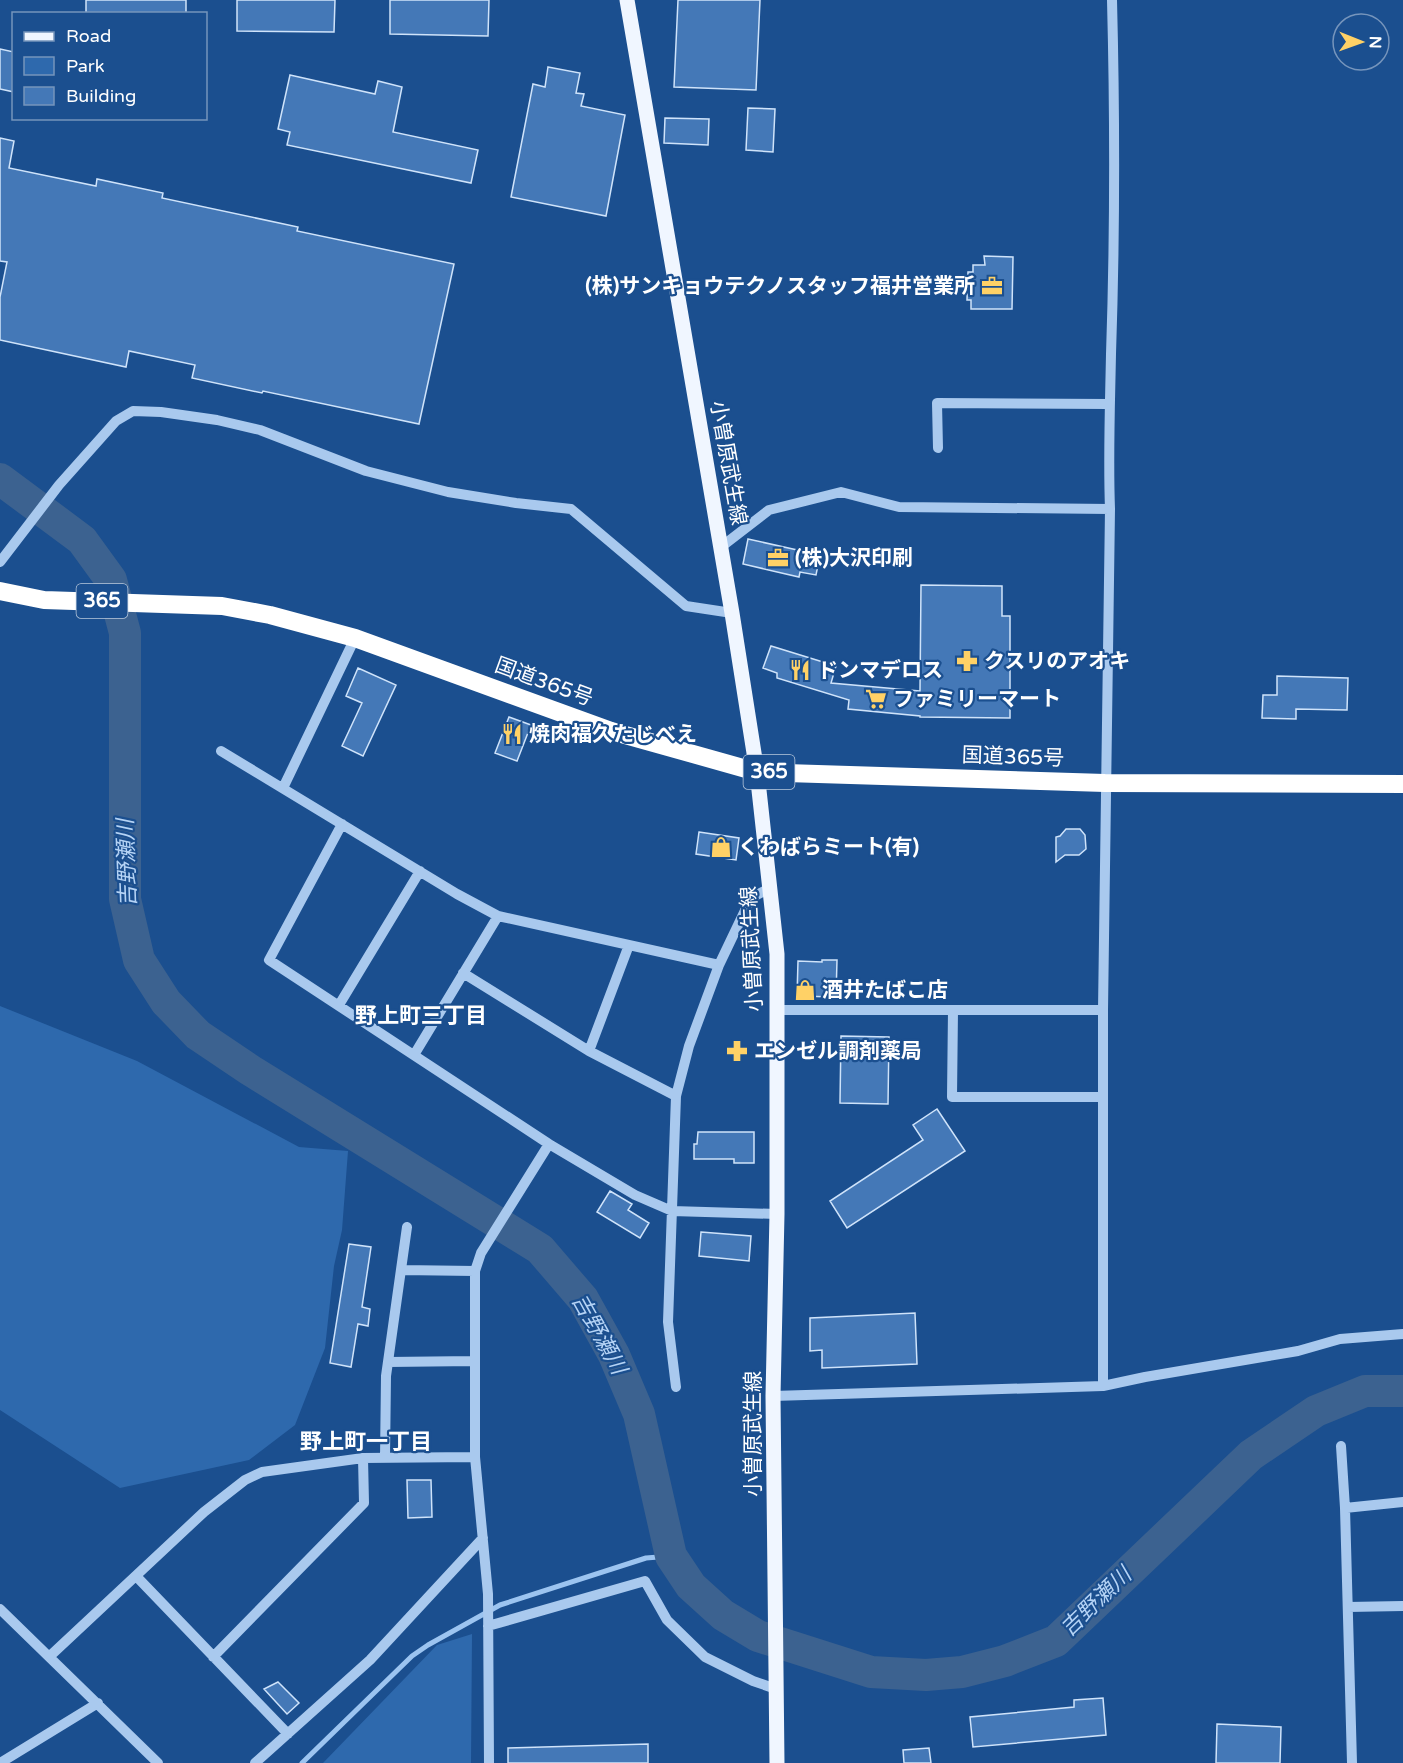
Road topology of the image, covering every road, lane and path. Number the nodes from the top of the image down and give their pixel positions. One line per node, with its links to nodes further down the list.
1 (627, 0): 6 (main road, 小曽原武生線)
2 (1112, 0): 3 (street)
3 (1109, 404): 4 (street); 5 (street)
4 (938, 448)
5 (1110, 508): 6 (street); 13 (street)
6 (721, 547): 9 (main road, 小曽原武生線)
7 (0, 562): 9 (street)
8 (0, 591): 10 (highway, 国道365号 / 365)
9 (732, 613): 12 (main road, 小曽原武生線)
10 (355, 638): 12 (highway, 国道365号 / 365); 15 (street)
11 (221, 750): 15 (street)
12 (757, 772): 13 (highway, 国道365号 / 365); 18 (main road, 小曽原武生線)
13 (1105, 783): 14 (highway, 国道365号 / 365); 26 (street)
14 (1403, 784)
15 (283, 788): 16 (street)
16 (342, 824): 17 (street); 23 (street)
17 (420, 870): 19 (street); 23 (street)
18 (770, 888): 21 (street); 24 (main road, 小曽原武生線)
19 (498, 916): 20 (street); 22 (street)
20 (629, 945): 21 (street); 27 (street)
21 (719, 964): 29 (street)
22 (463, 973): 27 (street); 28 (street)
23 (339, 1005): 28 (street)
24 (777, 1010): 25 (street); 33 (main road, 小曽原武生線)
25 (953, 1010): 26 (street); 30 (street)
26 (1103, 1010): 30 (street)
27 (589, 1051): 29 (street)
28 (414, 1055): 31 (street)
29 (676, 1096): 32 (street)
30 (1103, 1097): 40 (street)
31 (549, 1144): 32 (street); 36 (street)
32 (672, 1211): 33 (street); 41 (street)
33 (777, 1214): 42 (main road, 小曽原武生線)
34 (407, 1227): 35 (street)
35 (401, 1270): 36 (street); 39 (street)
36 (475, 1271): 38 (street)
37 (1403, 1334): 40 (street)
38 (475, 1361): 39 (street); 44 (street)
39 (388, 1362): 46 (street)
40 (1103, 1386): 42 (street)
41 (676, 1387)
42 (773, 1396): 58 (main road, 小曽原武生線)
43 (1341, 1446): 48 (street)
44 (475, 1457): 46 (street); 49 (street)
45 (363, 1458): 46 (street); 50 (street); 57 (street)
46 (385, 1458)
47 (1403, 1502): 48 (street)
48 (1345, 1508): 52 (street)
49 (483, 1538): 55 (street); 60 (street)
50 (136, 1576): 56 (street); 57 (street)
51 (1403, 1606): 52 (street)
52 (1348, 1607): 66 (street)
53 (0, 1609): 54 (street)
54 (4, 1617): 56 (street)
55 (488, 1626): 58 (street); 64 (street)
56 (50, 1656): 59 (street)
57 (213, 1657): 60 (street)
58 (776, 1684): 65 (main road, 小曽原武生線)
59 (98, 1703): 61 (street); 62 (street)
60 (288, 1734): 63 (street)
61 (0, 1763)
62 (158, 1763)
63 (255, 1763)
64 (489, 1763)
65 (777, 1763)
66 (1352, 1763)

